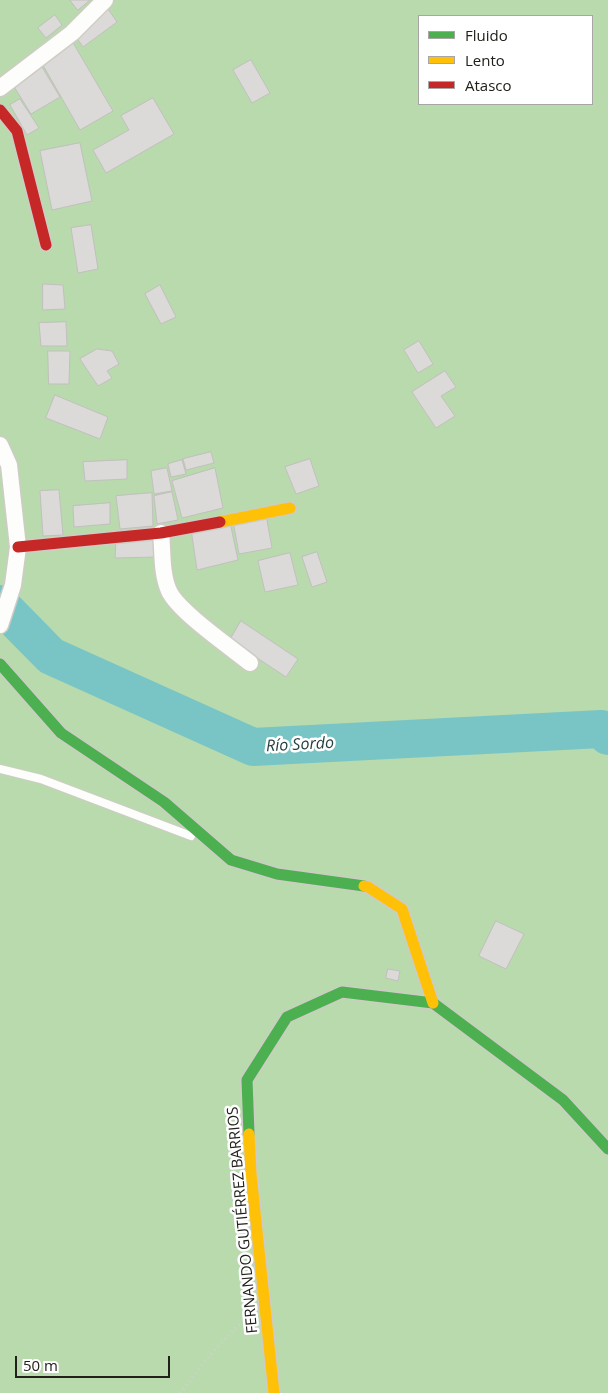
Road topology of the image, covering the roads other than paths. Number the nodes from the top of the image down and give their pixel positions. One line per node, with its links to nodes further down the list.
1 (105, 0): 2 (street)
2 (0, 88)
3 (0, 110): 4 (street)
4 (46, 244)
5 (0, 445): 8 (street)
6 (290, 508): 7 (street)
7 (161, 533): 8 (street); 11 (street)
8 (18, 547): 9 (street)
9 (0, 625)
10 (0, 664): 13 (street)
11 (250, 664)
12 (0, 769): 13 (lane)
13 (212, 844): 14 (street)
14 (433, 1003): 15 (street, FERNANDO GUTIÉRREZ BARRIOS); 16 (street, FERNANDO GUTIÉRREZ BARRIOS)
15 (608, 1148)
16 (274, 1393)

